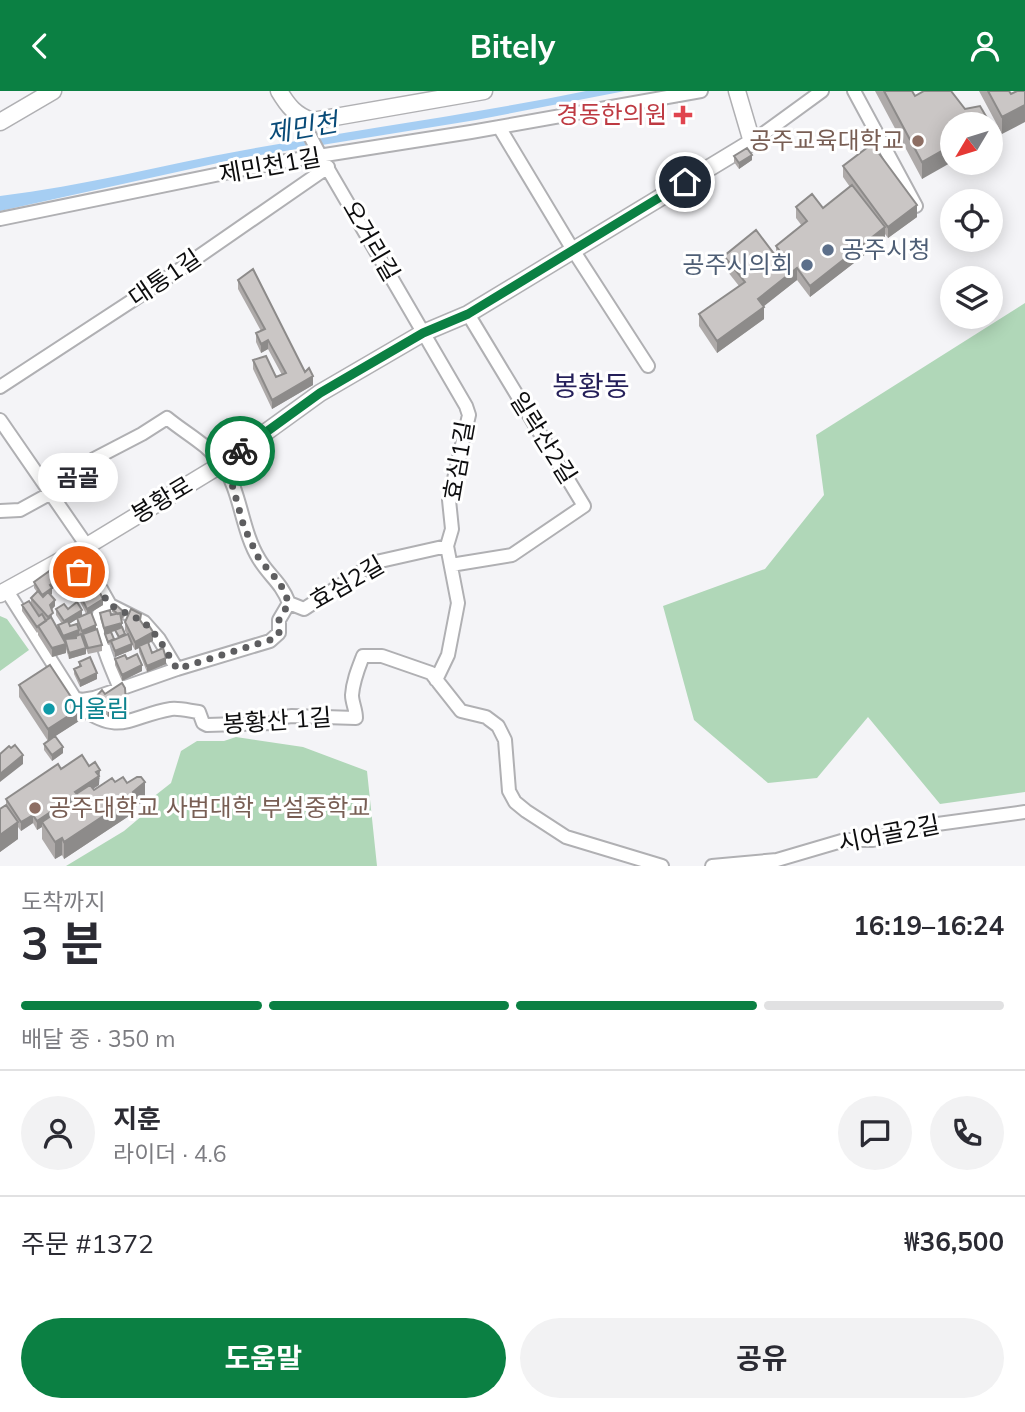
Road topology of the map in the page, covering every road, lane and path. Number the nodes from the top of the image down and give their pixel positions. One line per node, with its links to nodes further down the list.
1 (53, 91): 8 (main road)
2 (279, 91): 9 (main road)
3 (484, 91): 9 (main road)
4 (701, 91): 10 (street, 제민천1길)
5 (737, 91): 11 (main road)
6 (822, 91): 11 (street)
7 (853, 91): 13 (street)
8 (0, 122)
9 (304, 124): 12 (street, 오거리길)
10 (499, 127): 12 (street, 제민천1길); 15 (street)
11 (752, 142): 15 (main road, 봉황로)
12 (322, 158): 14 (street, 제민천1길); 17 (street, 오거리길); 19 (street, 대통1길)
13 (916, 206)
14 (0, 219)
15 (573, 250): 16 (main road, 봉황로); 18 (street)
16 (468, 314): 17 (main road, 봉황로); 27 (street, 일락산2길)
17 (423, 333): 21 (main road, 봉황로); 25 (street, 효심1길)
18 (648, 366)
19 (0, 387)
20 (0, 420): 22 (street)
21 (222, 464): 22 (street); 24 (main road, 봉황로); 29 (street)
22 (51, 493): 23 (street); 24 (street)
23 (0, 512)
24 (87, 546): 26 (main road, 봉황로)
25 (447, 546): 27 (street, 효심1길); 29 (street, 효심2길)
26 (68, 557): 28 (main road, 봉황로); 30 (street)
27 (451, 565): 32 (street, 효심1길)
28 (4, 593): 34 (street)
29 (289, 603): 31 (street)
30 (110, 605): 31 (street); 33 (street)
31 (177, 669): 33 (street)
32 (436, 680): 34 (street, 봉황산 1길); 36 (street)
33 (120, 688): 34 (street)
34 (74, 698)
35 (1025, 812): 37 (street, 시어골2길)
36 (662, 866)
37 (712, 866)

